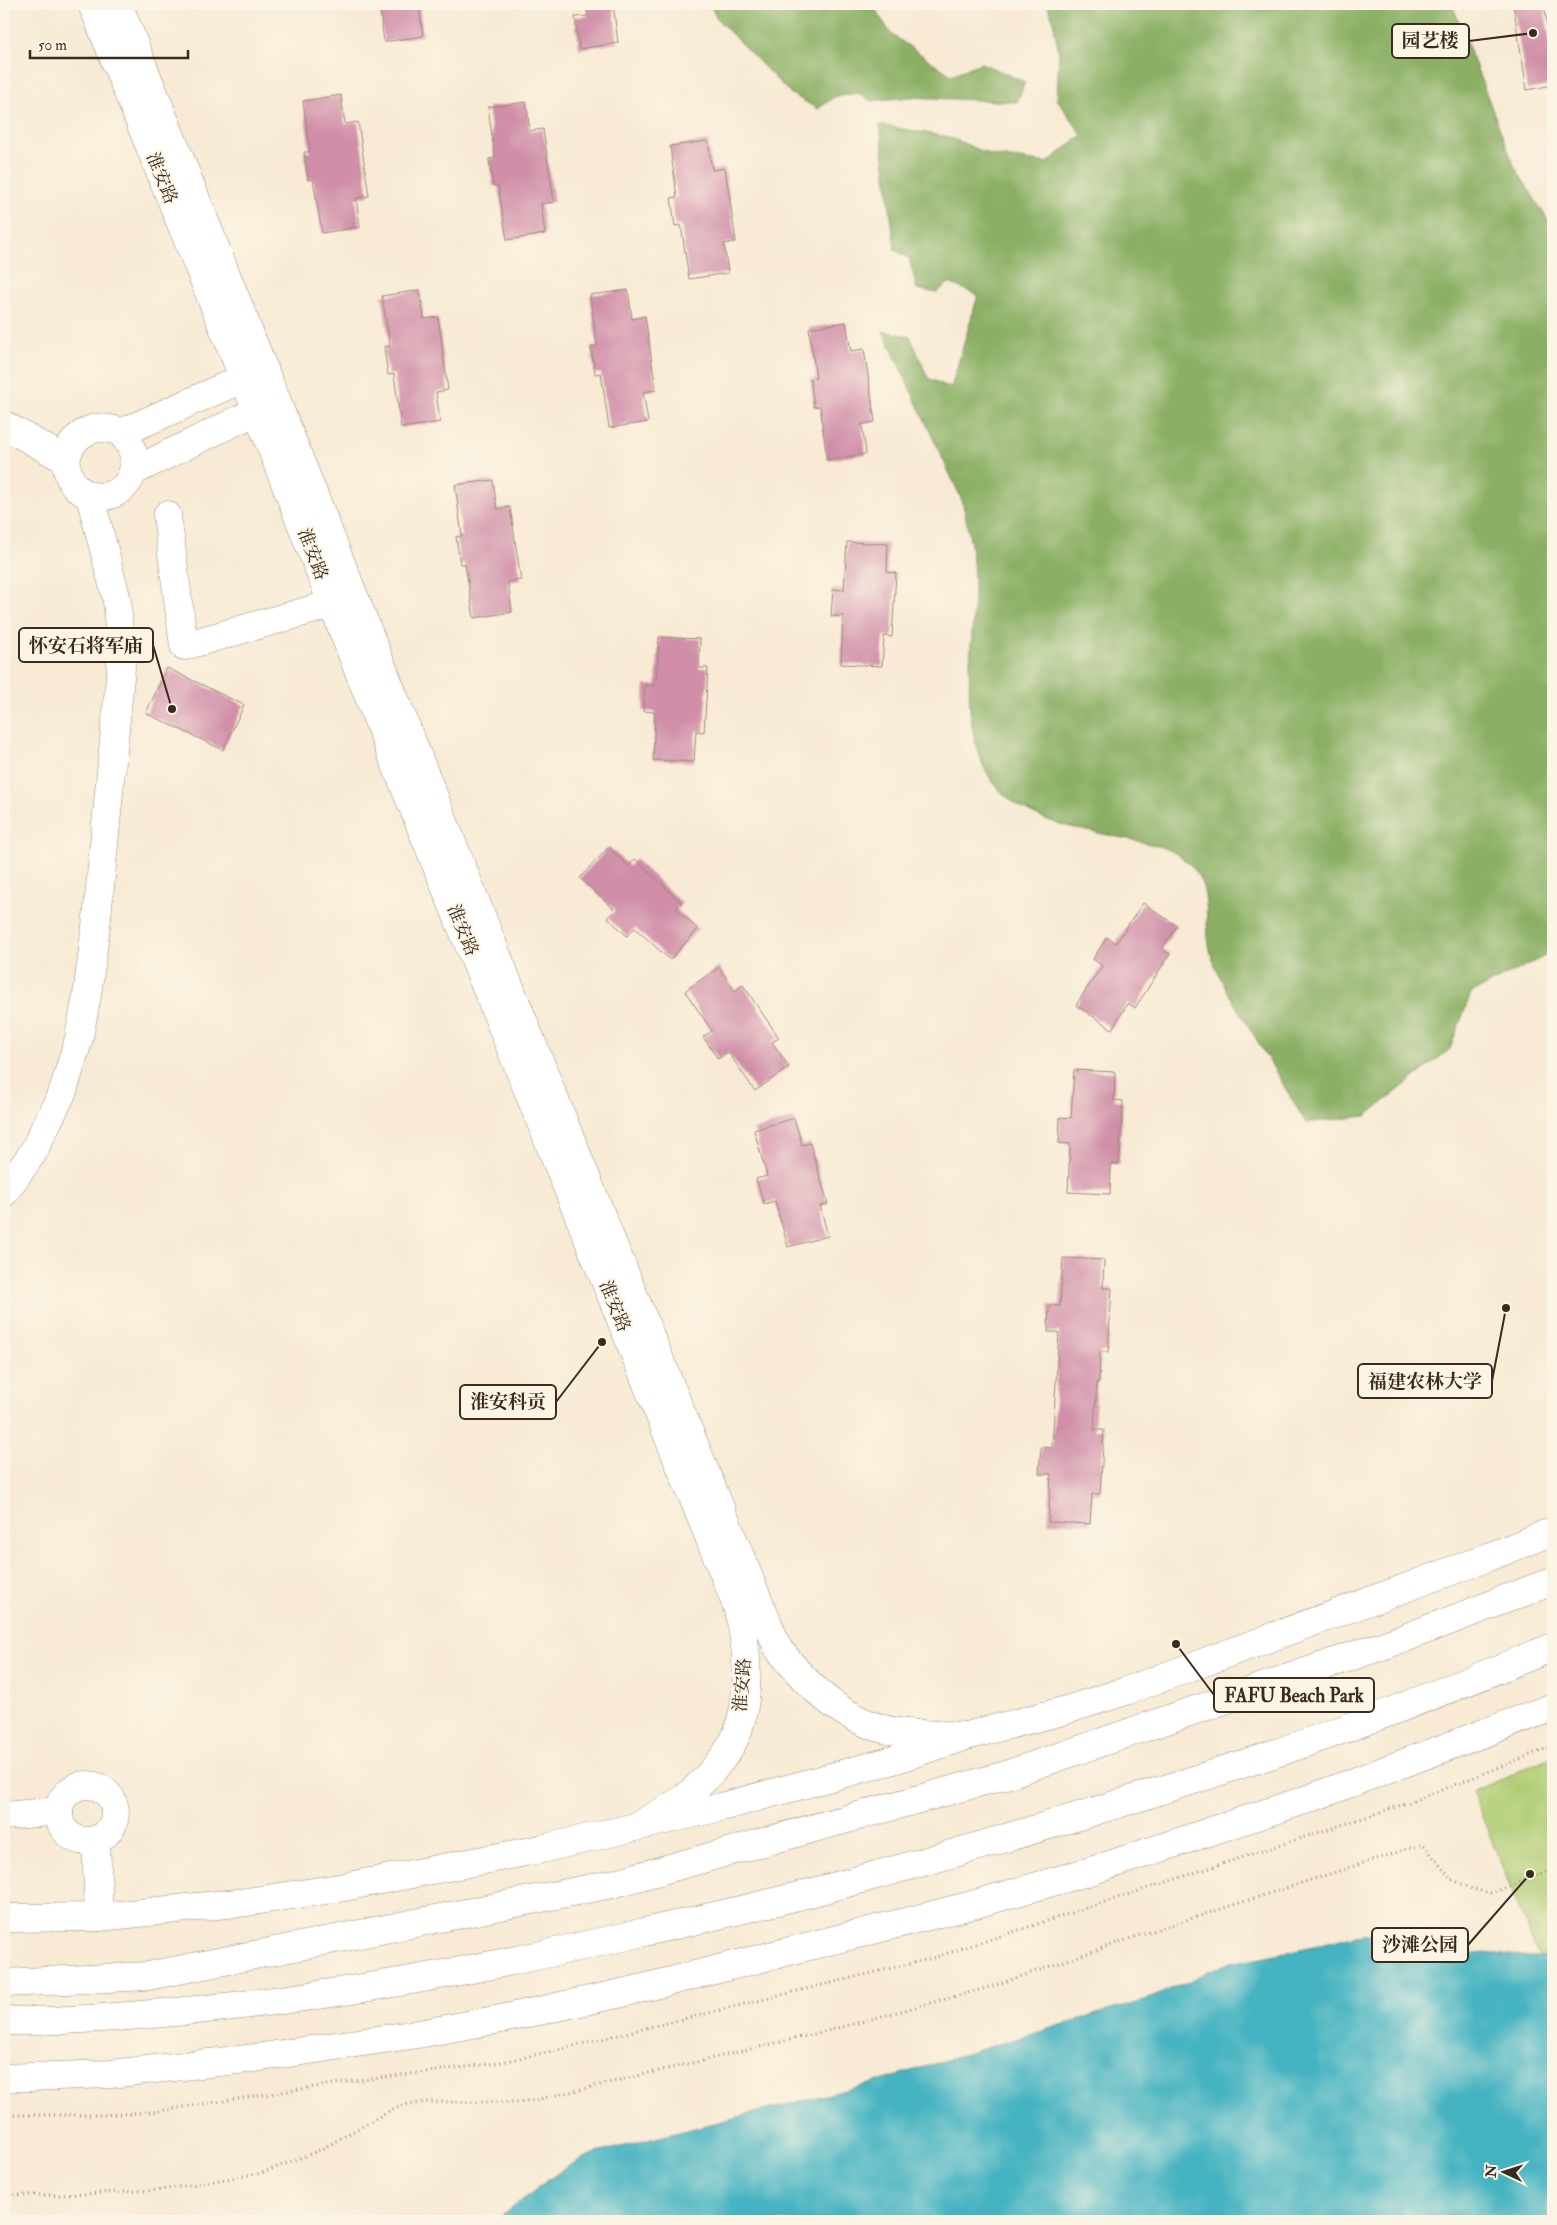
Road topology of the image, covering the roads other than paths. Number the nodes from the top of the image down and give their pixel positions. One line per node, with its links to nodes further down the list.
1 (92, 4): 3 (main road, 淮安路)
2 (118, 4): 3 (main road, 淮安路)
3 (253, 374): 4 (main road, 淮安路); 6 (main road)
4 (267, 406): 8 (main road); 11 (main road, 淮安路); 17 (main road, 淮安路)
5 (4, 425): 7 (main road)
6 (121, 433): 7 (main road); 8 (main road)
7 (66, 460): 9 (main road)
8 (134, 471): 9 (main road)
9 (90, 496): 12 (main road)
10 (167, 515): 11 (main road)
11 (332, 604): 20 (main road, 淮安路)
12 (4, 1193)
13 (1553, 1531): 17 (main road)
14 (1553, 1581): 24 (main road)
15 (1553, 1647): 25 (main road)
16 (1553, 1707): 26 (main road)
17 (966, 1736): 20 (main road)
18 (59, 1811): 19 (main road); 21 (main road); 21 (main road)
19 (4, 1816)
20 (637, 1826): 22 (main road)
21 (96, 1840): 22 (main road)
22 (99, 1917): 23 (main road)
23 (4, 1918)
24 (4, 1983)
25 (4, 2021)
26 (4, 2078)

